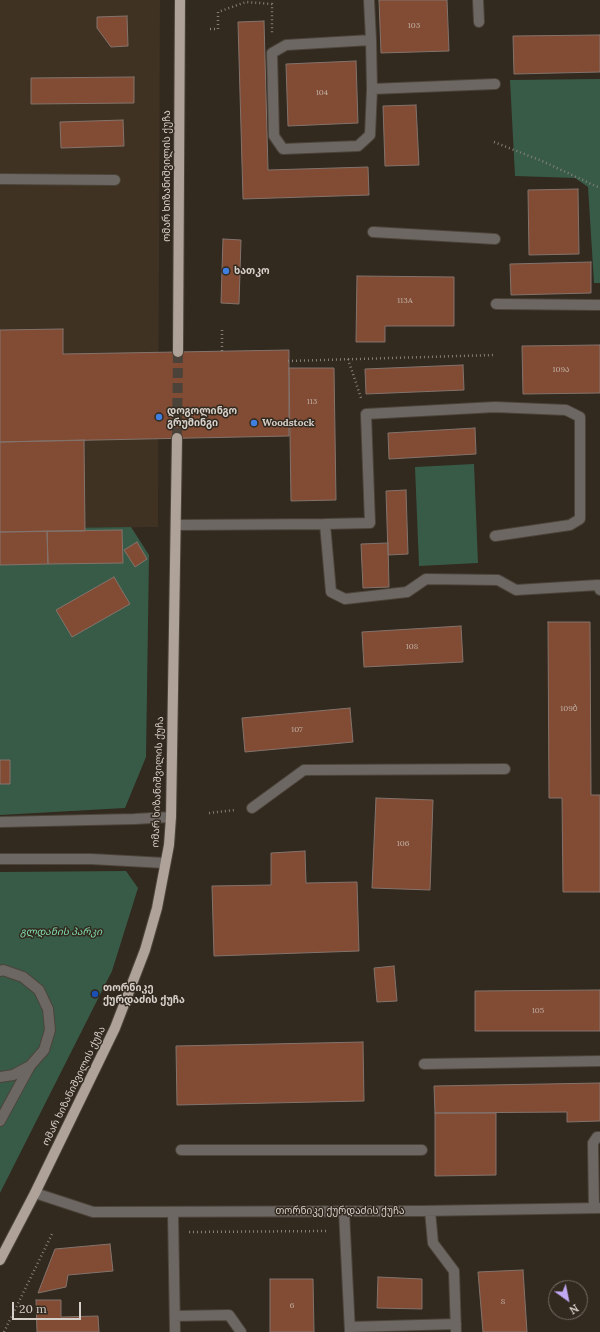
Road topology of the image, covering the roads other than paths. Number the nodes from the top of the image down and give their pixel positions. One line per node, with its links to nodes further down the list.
1 (180, 0): 14 (main road, ომარ ხიზანიშვილის ქუჩა)
2 (369, 0): 5 (street)
3 (478, 0): 4 (street)
4 (479, 22)
5 (371, 40): 7 (street); 7 (street)
6 (495, 84): 7 (street)
7 (372, 89)
8 (0, 179): 9 (street)
9 (115, 180)
10 (373, 232): 11 (street)
11 (495, 239)
12 (496, 304): 13 (street)
13 (600, 305)
14 (178, 352)
15 (177, 438): 17 (main road, ომარ ხიზანიშვილის ქუჩა)
16 (325, 524): 17 (street); 18 (street); 19 (street)
17 (177, 525): 22 (main road, ომარ ხიზანიშვილის ქუჩა)
18 (495, 536)
19 (600, 590)
20 (505, 769): 21 (street)
21 (252, 808)
22 (171, 817): 23 (street); 25 (main road, ომარ ხიზანიშვილის ქუჩა)
23 (0, 822)
24 (0, 859): 25 (street)
25 (165, 863): 35 (main road, ომარ ხიზანიშვილის ქუჩა)
26 (0, 971): 29 (street)
27 (600, 1061): 28 (street)
28 (424, 1064)
29 (30, 1066): 30 (street); 31 (street)
30 (0, 1076)
31 (0, 1121)
32 (600, 1137): 36 (street)
33 (181, 1150): 34 (street)
34 (422, 1150)
35 (35, 1193): 39 (street, თორნიკე ქურდაძის ქუჩა); 40 (main road, ომარ ხიზანიშვილის ქუჩა)
36 (597, 1208): 38 (street, თორნიკე ქურდაძის ქუჩა)
37 (344, 1211): 38 (street, თორნიკე ქურდაძის ქუჩა); 39 (street, თორნიკე ქურდაძის ქუჩა); 43 (street)
38 (430, 1211): 42 (street)
39 (173, 1212): 41 (street)
40 (0, 1260)
41 (175, 1316): 44 (street); 45 (street)
42 (456, 1328): 43 (street)
43 (350, 1329)
44 (175, 1332)
45 (241, 1332)

